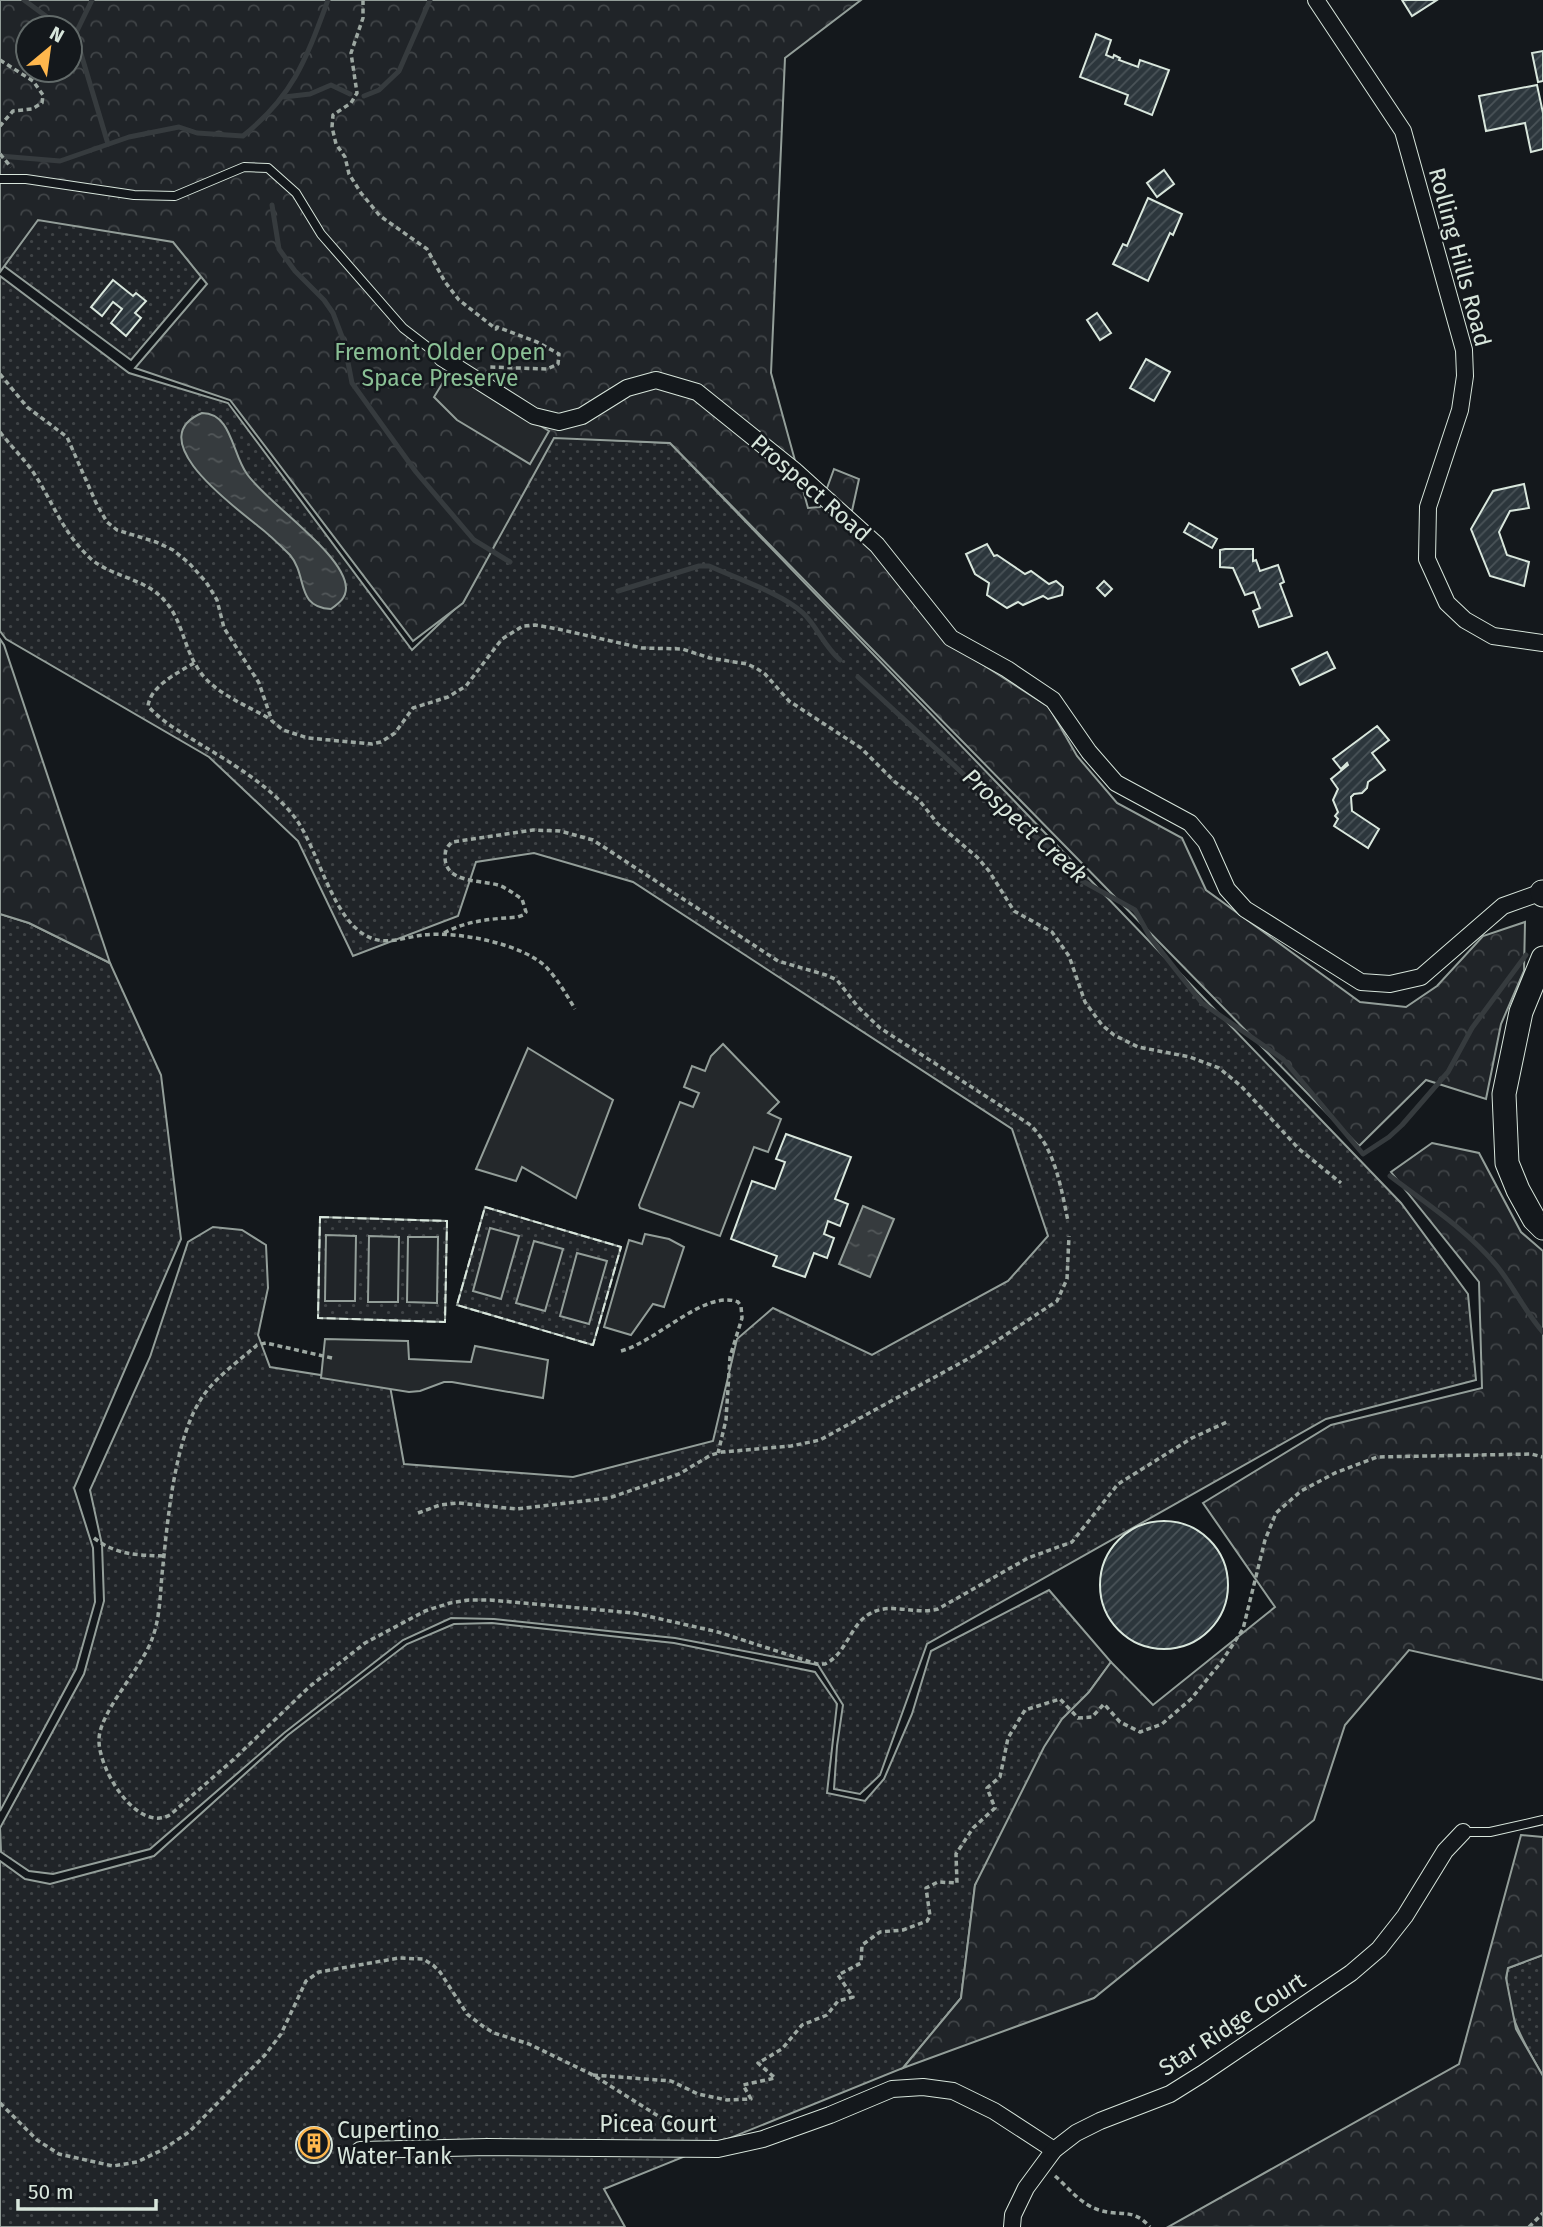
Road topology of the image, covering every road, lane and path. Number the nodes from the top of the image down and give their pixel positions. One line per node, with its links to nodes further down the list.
1 (363, 0): 9 (path)
2 (1316, 0): 12 (street, Rolling Hills Road)
3 (0, 60): 4 (path)
4 (0, 126)
5 (0, 154): 6 (path)
6 (5, 162)
7 (0, 179): 8 (lane, Prospect Road)
8 (442, 358): 15 (street, Prospect Road)
9 (490, 367)
10 (0, 374): 14 (path)
11 (0, 432): 13 (path)
12 (1543, 643)
13 (194, 663): 14 (path); 16 (path)
14 (272, 721): 19 (path)
15 (1543, 892)
16 (444, 933): 18 (path); 20 (path)
17 (1543, 958): 21 (street)
18 (575, 1009)
19 (1341, 1183)
20 (1068, 1221)
21 (1543, 1228)
22 (1069, 1236): 26 (path)
23 (621, 1351): 26 (path)
24 (332, 1358): 30 (path)
25 (1227, 1422): 30 (path)
26 (718, 1453): 28 (path)
27 (1543, 1457): 33 (path)
28 (418, 1513)
29 (94, 1538): 30 (path)
30 (164, 1556)
31 (1543, 1820): 32 (lane)
32 (1463, 1832): 37 (street, Star Ridge Court)
33 (593, 2076): 34 (path); 35 (path)
34 (0, 2104)
35 (718, 2148): 36 (street, Picea Court); 37 (street, Picea Court)
36 (360, 2150)
37 (1054, 2150): 38 (street, Star Ridge Court)
38 (1042, 2165): 40 (street, Star Ridge Court); 41 (path)
39 (1543, 2213): 42 (path)
40 (1012, 2227)
41 (1150, 2227)
42 (1529, 2227)

